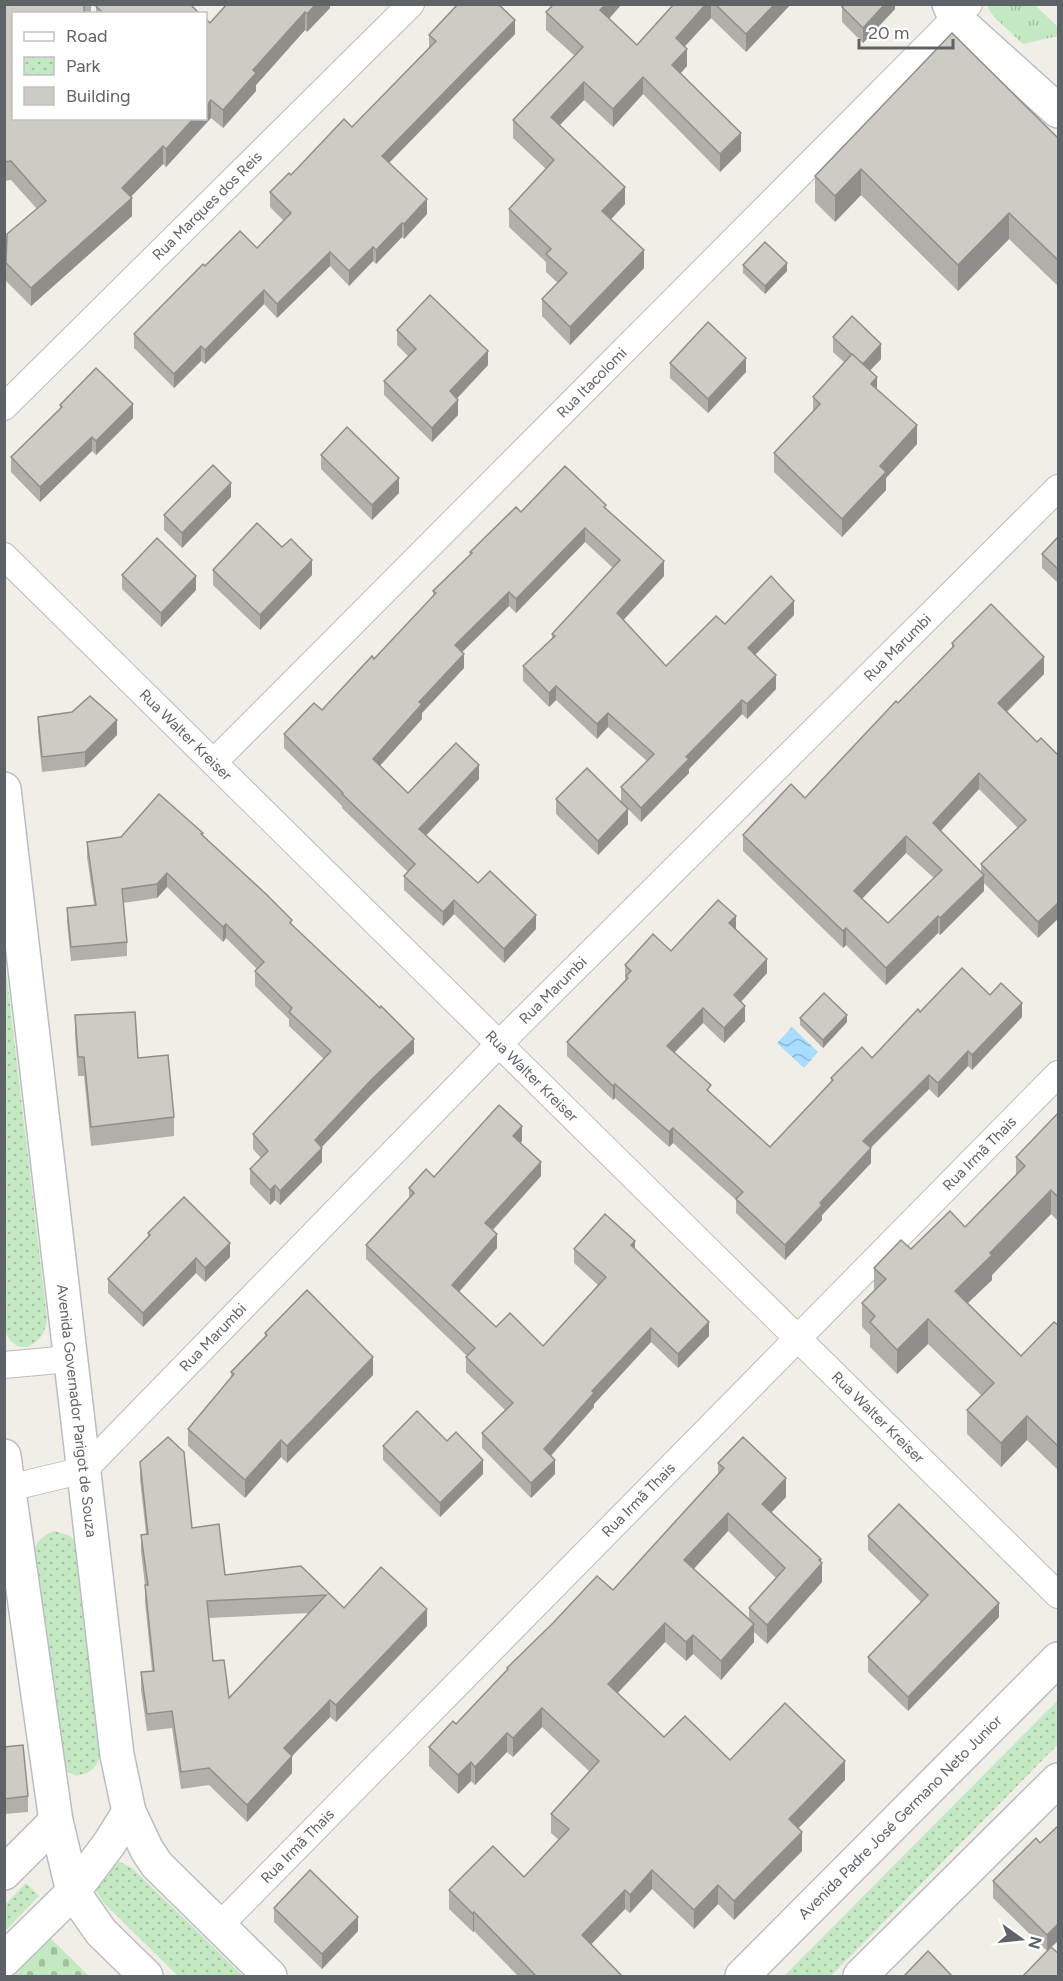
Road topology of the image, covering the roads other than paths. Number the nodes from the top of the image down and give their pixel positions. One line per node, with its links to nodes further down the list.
1 (411, 4): 4 (street, Rua Marques dos Reis)
2 (954, 8): 3 (street); 7 (street, Rua Itacolomi)
3 (1059, 111)
4 (4, 407)
5 (1059, 488): 9 (street, Rua Marumbi)
6 (4, 556): 7 (street, Rua Walter Kreiser)
7 (215, 761): 9 (street, Rua Walter Kreiser)
8 (4, 789): 12 (street, Avenida Governador Parigot de Souza)
9 (498, 1045): 11 (street, Rua Walter Kreiser); 15 (street, Rua Marumbi)
10 (1059, 1074): 11 (street, Rua Irmã Thais)
11 (798, 1338): 17 (street, Rua Walter Kreiser); 24 (street, Rua Irmã Thais)
12 (70, 1359): 13 (street); 15 (street, Avenida Governador Parigot de Souza)
13 (4, 1365)
14 (4, 1455): 16 (street)
15 (84, 1470): 16 (street); 20 (street, Avenida Governador Parigot de Souza)
16 (9, 1488): 21 (street)
17 (1059, 1595)
18 (1059, 1659): 28 (street, Avenida Padre José Germano Neto Junior)
19 (1059, 1780): 29 (street)
20 (129, 1812): 23 (street); 24 (street, Avenida Governador Parigot de Souza)
21 (56, 1821): 22 (street); 23 (street)
22 (4, 1873)
23 (73, 1892): 25 (street); 26 (street)
24 (219, 1926): 27 (street, Avenida Governador Parigot de Souza)
25 (4, 1960)
26 (146, 1977)
27 (270, 1977)
28 (742, 1977)
29 (860, 1977)

